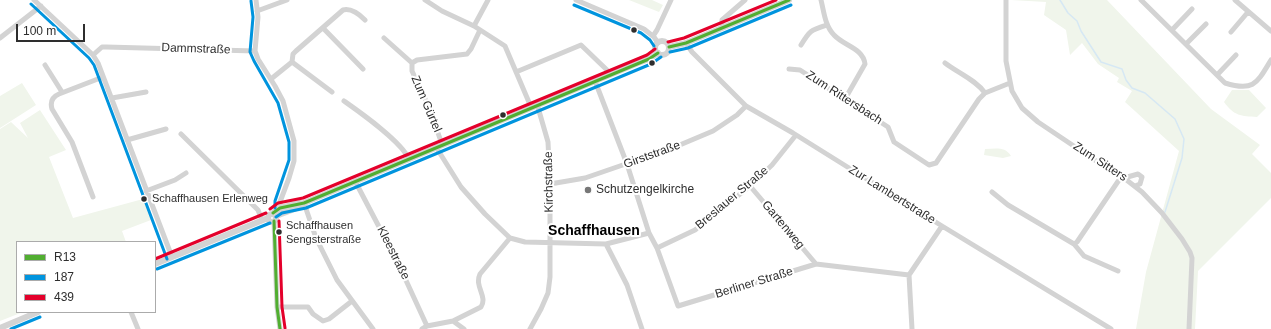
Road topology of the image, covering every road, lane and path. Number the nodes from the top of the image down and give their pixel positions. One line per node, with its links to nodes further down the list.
1 (34, 0): 14 (street)
2 (256, 0): 16 (street)
3 (287, 0): 16 (street)
4 (425, 0): 21 (street)
5 (576, 0): 28 (street)
6 (672, 0): 28 (street)
7 (746, 0): 23 (street)
8 (789, 0): 23 (street)
9 (821, 0): 20 (street)
10 (1006, 0): 53 (street, Zum Sitters)
11 (1141, 0): 25 (street)
12 (1235, 0): 17 (street)
13 (485, 1): 21 (street)
14 (41, 6): 29 (street); 38 (street)
15 (1192, 9): 25 (street)
16 (258, 11): 36 (street)
17 (1248, 12): 26 (street); 27 (street)
18 (365, 20): 22 (street)
19 (1206, 24): 33 (street)
20 (827, 25): 34 (street); 59 (street)
21 (474, 26): 24 (street)
22 (324, 28): 41 (street); 45 (street)
23 (722, 28): 32 (street)
24 (480, 30): 42 (street, Zum Gürtel); 47 (street, Kirchstraße)
25 (1172, 30): 33 (street)
26 (1271, 31)
27 (1230, 32)
28 (653, 36): 31 (street)
29 (0, 38)
30 (384, 38): 42 (street, Zum Gürtel)
31 (658, 43): 35 (street); 37 (street)
32 (686, 43): 35 (street); 62 (street, Zur Lambertstraße)
33 (1186, 44): 49 (street)
34 (801, 45)
35 (669, 47): 37 (street)
36 (254, 51): 38 (street, Dammstraße); 51 (street)
37 (658, 53): 48 (street)
38 (93, 55): 50 (street)
39 (1236, 55): 49 (street)
40 (1271, 60): 49 (street)
41 (292, 62): 51 (street); 56 (street)
42 (412, 63): 67 (street, Zum Gürtel)
43 (945, 63): 57 (street)
44 (46, 65): 54 (street)
45 (363, 69)
46 (789, 69): 59 (street, Zum Rittersbach)
47 (516, 72): 48 (street); 61 (street, Kirchstraße)
48 (609, 75): 52 (street)
49 (1217, 75)
50 (104, 77): 54 (street); 58 (street)
51 (270, 79): 81 (street)
52 (595, 81): 61 (street); 70 (street, Berliner Straße)
53 (1010, 83): 57 (street, Zum Rittersbach); 72 (street, Zum Sitters)
54 (62, 92): 79 (street)
55 (146, 92): 58 (street)
56 (332, 92)
57 (985, 93): 59 (street, Zum Rittersbach)
58 (112, 98): 66 (street)
59 (845, 99)
60 (344, 101): 69 (street)
61 (534, 106): 67 (street); 74 (street, Kirchstraße)
62 (746, 106): 65 (street, Zur Lambertstraße); 70 (street, Girststraße)
63 (166, 129): 66 (street)
64 (180, 134): 82 (street)
65 (796, 135): 75 (street, Breslauer Straße); 83 (street, Zur Lambertstraße)
66 (128, 140): 77 (street)
67 (442, 144): 68 (street)
68 (436, 147): 69 (street); 85 (street)
69 (409, 159): 73 (street)
70 (627, 164): 74 (street, Girststraße); 84 (street, Berliner Straße)
71 (186, 173): 77 (street)
72 (1123, 177): 76 (street, Zum Sitters); 76 (street); 88 (street)
73 (356, 181): 80 (street); 101 (street, Kleestraße)
74 (550, 184): 86 (street, Kirchstraße)
75 (750, 186): 89 (street, Breslauer Straße); 92 (street, Gartenweg)
76 (1135, 186): 110 (street, Zum Sitters)
77 (146, 190): 90 (street)
78 (992, 192): 88 (street)
79 (93, 197)
80 (304, 203): 81 (street); 82 (street); 95 (street)
81 (280, 208): 82 (street)
82 (270, 218): 90 (street); 96 (street)
83 (942, 226): 94 (street); 109 (street, Zur Lambertstraße)
84 (649, 232): 87 (street); 89 (street, Berliner Straße)
85 (510, 238): 86 (street); 99 (street)
86 (549, 243): 87 (street); 106 (street, Kirchstraße)
87 (606, 244): 107 (street)
88 (1074, 244): 93 (street)
89 (657, 248): 92 (street, Berliner Straße)
90 (172, 257): 91 (street)
91 (156, 264)
92 (816, 264): 94 (street, Berliner Straße)
93 (1118, 271)
94 (909, 275): 108 (street)
95 (352, 301): 96 (street); 104 (street)
96 (277, 306): 103 (street)
97 (36, 313): 100 (street)
98 (131, 313): 102 (street)
99 (452, 321): 101 (street); 105 (street)
100 (0, 328)
101 (425, 328)
102 (138, 329)
103 (280, 329)
104 (373, 329)
105 (464, 329)
106 (530, 329)
107 (642, 329)
108 (912, 329)
109 (1111, 329)
110 (1189, 329)

